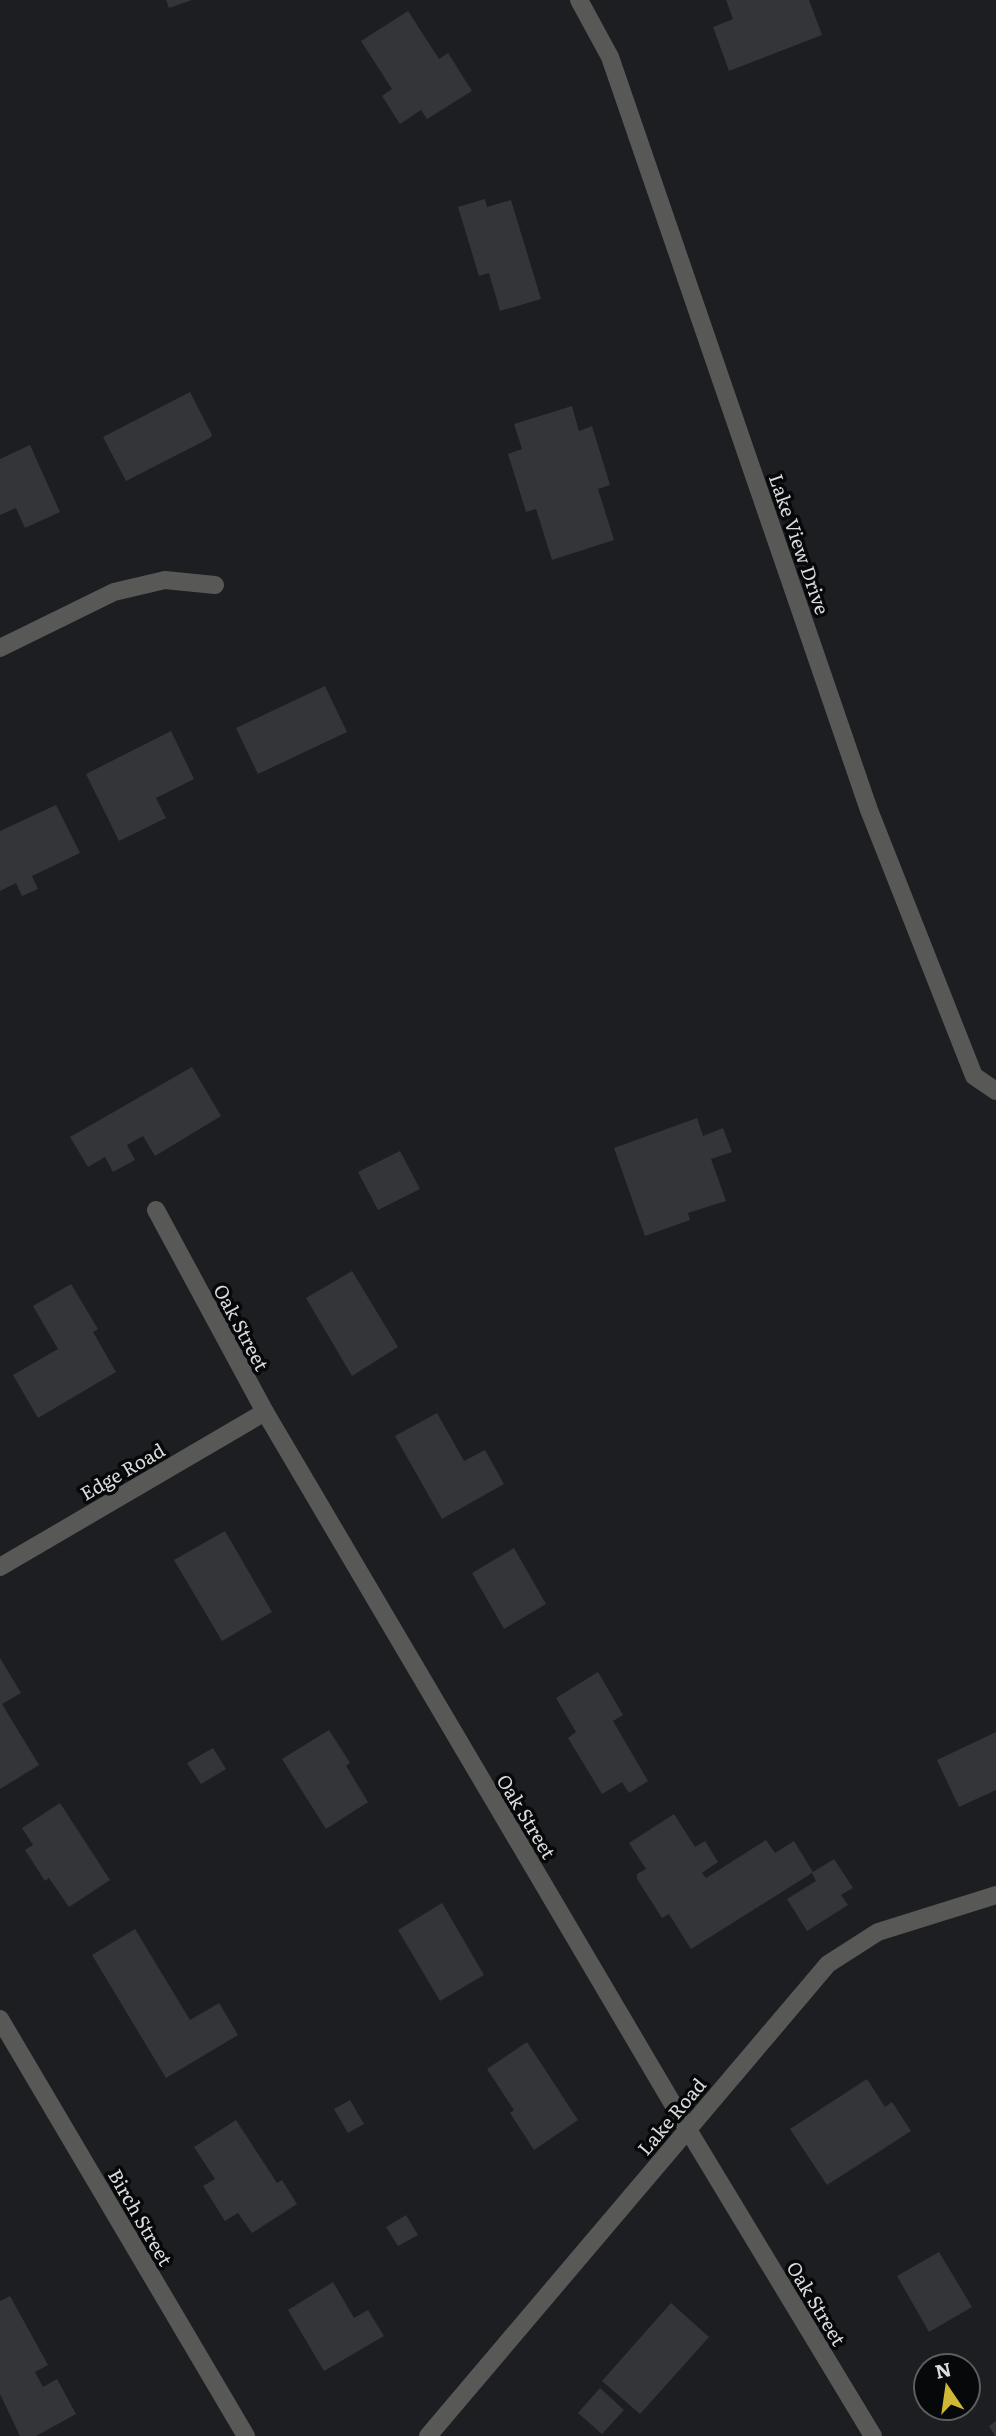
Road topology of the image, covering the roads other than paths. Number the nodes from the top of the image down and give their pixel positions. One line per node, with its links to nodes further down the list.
1 (579, 0): 4 (street, Lake View Drive)
2 (215, 585): 3 (street)
3 (0, 648)
4 (996, 1091)
5 (156, 1210): 6 (street, Oak Street)
6 (265, 1412): 7 (street, Edge Road); 10 (street, Oak Street)
7 (0, 1567)
8 (996, 1895): 10 (street, Lake Road)
9 (0, 2019): 11 (street, Birch Street)
10 (687, 2128): 12 (street, Lake Road); 13 (street, Oak Street)
11 (246, 2436)
12 (428, 2436)
13 (873, 2436)

